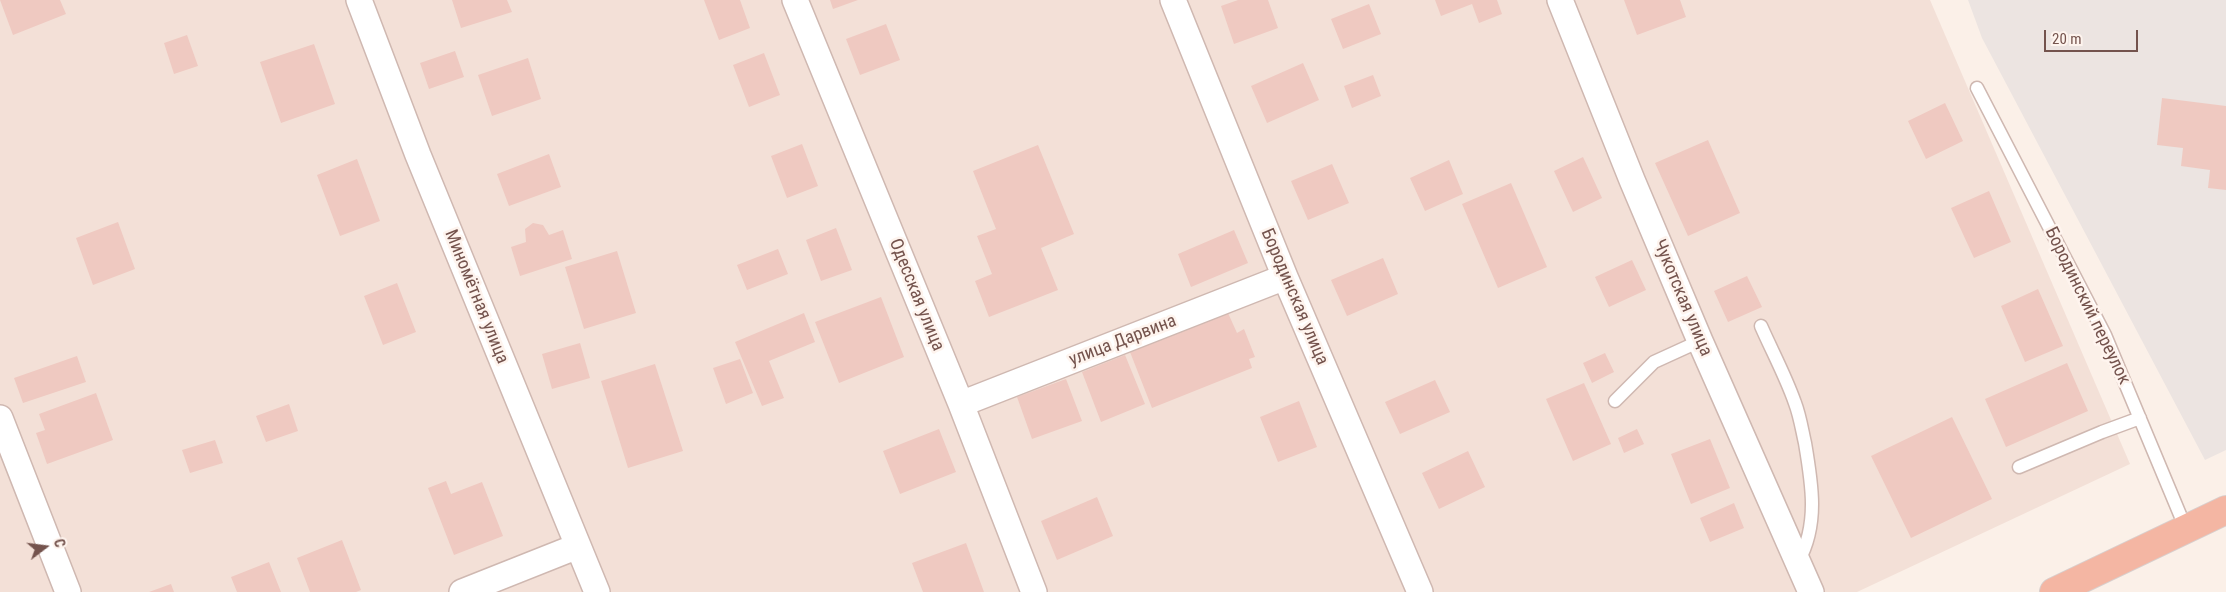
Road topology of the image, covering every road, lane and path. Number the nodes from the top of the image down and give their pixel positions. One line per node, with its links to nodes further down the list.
1 (359, 0): 16 (street, Миномётная улица)
2 (795, 0): 10 (street, Одесская улица)
3 (1173, 0): 6 (street, Бородинская улица)
4 (1560, 0): 8 (street, Чукотская улица)
5 (1977, 88): 12 (lane, Бородинский переулок)
6 (1285, 277): 10 (street, улица Дарвина); 22 (street, Бородинская улица)
7 (1761, 326): 17 (lane)
8 (1700, 341): 9 (lane); 17 (street, Чукотская улица)
9 (1615, 401)
10 (961, 404): 21 (street, Одесская улица)
11 (0, 418): 18 (street)
12 (2140, 418): 13 (lane); 15 (lane, Бородинский переулок)
13 (2019, 467)
14 (2226, 510): 15 (highway)
15 (2186, 529): 24 (highway)
16 (578, 546): 19 (street); 20 (street, Миномётная улица)
17 (1798, 562): 23 (street, Чукотская улица)
18 (68, 592)
19 (462, 592)
20 (597, 592)
21 (1034, 592)
22 (1420, 592)
23 (1811, 592)
24 (2054, 592)

